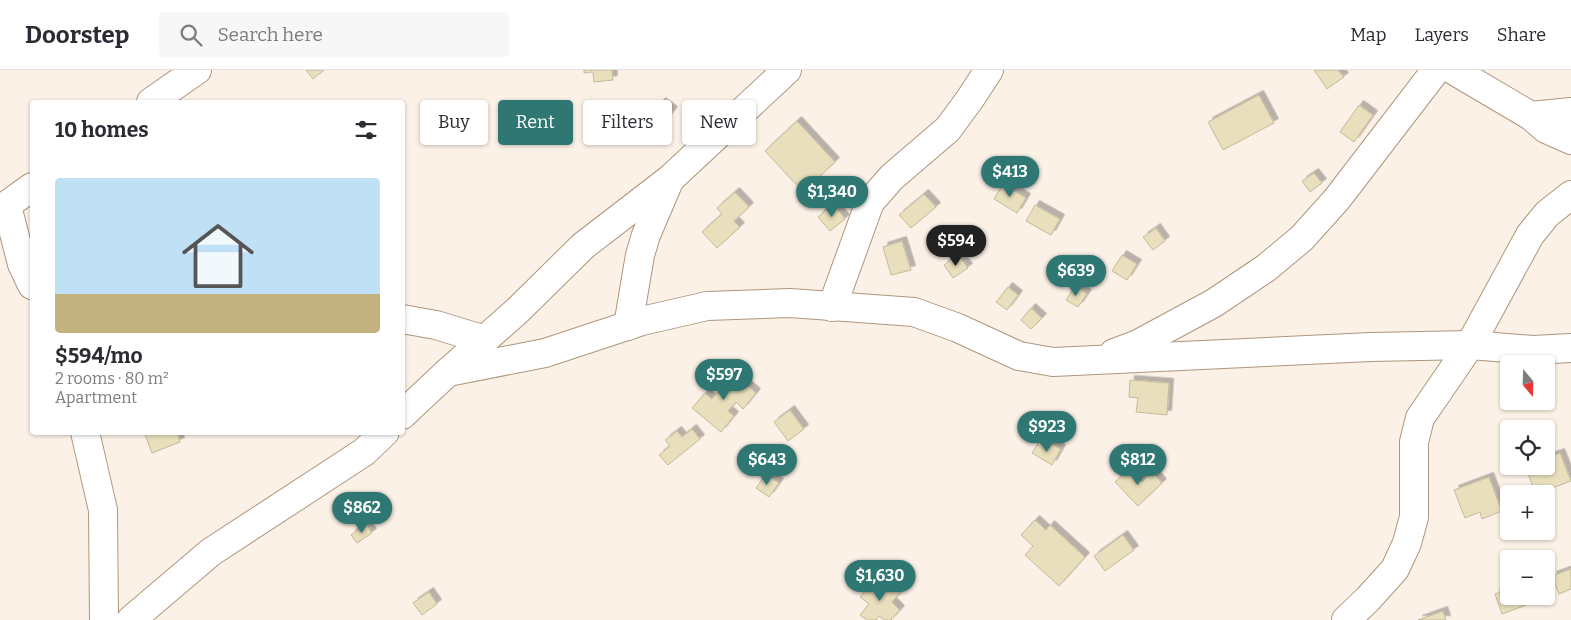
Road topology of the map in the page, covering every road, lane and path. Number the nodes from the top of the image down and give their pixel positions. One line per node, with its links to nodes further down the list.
1 (197, 70): 6 (street)
2 (787, 70): 10 (street)
3 (988, 70): 15 (street)
4 (1436, 70): 21 (street)
5 (1453, 70): 8 (street)
6 (154, 100)
7 (1571, 112): 8 (street)
8 (1531, 116): 9 (street)
9 (1571, 140)
10 (670, 179): 17 (street); 18 (street)
11 (30, 188): 13 (street)
12 (1571, 195): 19 (street)
13 (3, 208): 14 (street)
14 (18, 269)
15 (832, 307): 17 (street); 21 (street)
16 (405, 320): 18 (street)
17 (628, 326): 22 (street)
18 (485, 340): 22 (street)
19 (1470, 345): 20 (street); 21 (street); 28 (street)
20 (1571, 348)
21 (1096, 359)
22 (448, 372): 23 (street)
23 (405, 413)
24 (86, 435): 26 (street)
25 (382, 435): 27 (street)
26 (104, 620)
27 (131, 620)
28 (1346, 620)

